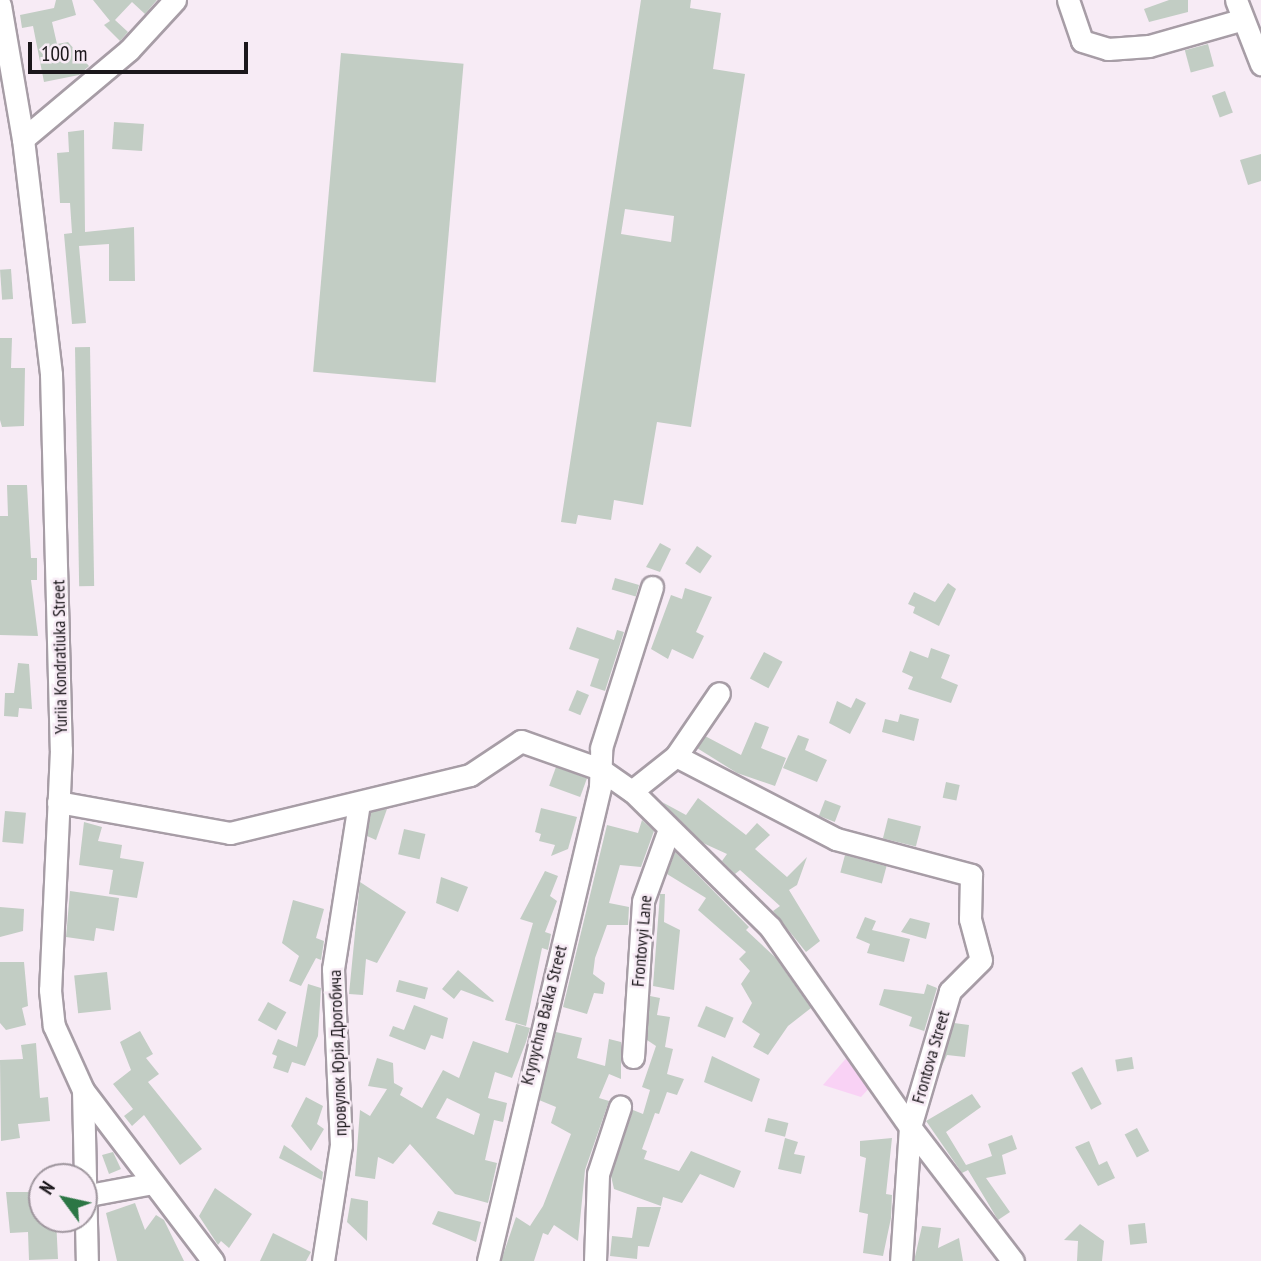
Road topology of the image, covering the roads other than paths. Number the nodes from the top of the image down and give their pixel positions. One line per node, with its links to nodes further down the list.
1 (175, 0): 6 (street)
2 (1068, 0): 4 (street)
3 (0, 5): 6 (street, Yuriia Kondratiuka Street)
4 (1238, 10): 5 (street)
5 (1261, 64)
6 (23, 139): 12 (street, Yuriia Kondratiuka Street)
7 (653, 587): 10 (street, Krynychna Balka Street)
8 (719, 693): 9 (street)
9 (676, 757): 11 (street); 18 (street, Frontova Street)
10 (600, 769): 11 (street); 13 (street); 26 (street, Krynychna Balka Street)
11 (632, 791): 14 (street)
12 (58, 802): 13 (street); 16 (street, Yuriia Kondratiuka Street)
13 (359, 803): 25 (street, провулок Юрія Дрогобича)
14 (669, 829): 15 (street, Frontovyi Lane); 18 (street)
15 (633, 1057)
16 (83, 1090): 19 (street); 20 (street, Yuriia Kondratiuka Street)
17 (620, 1107): 27 (street)
18 (910, 1127): 28 (street, Frontova Street); 29 (street, Frontova Street)
19 (87, 1163)
20 (153, 1183): 21 (street); 24 (street, Yuriia Kondratiuka Street)
21 (98, 1193)
22 (88, 1233): 23 (street)
23 (87, 1261)
24 (214, 1261)
25 (323, 1261)
26 (488, 1261)
27 (595, 1261)
28 (901, 1261)
29 (1013, 1261)

